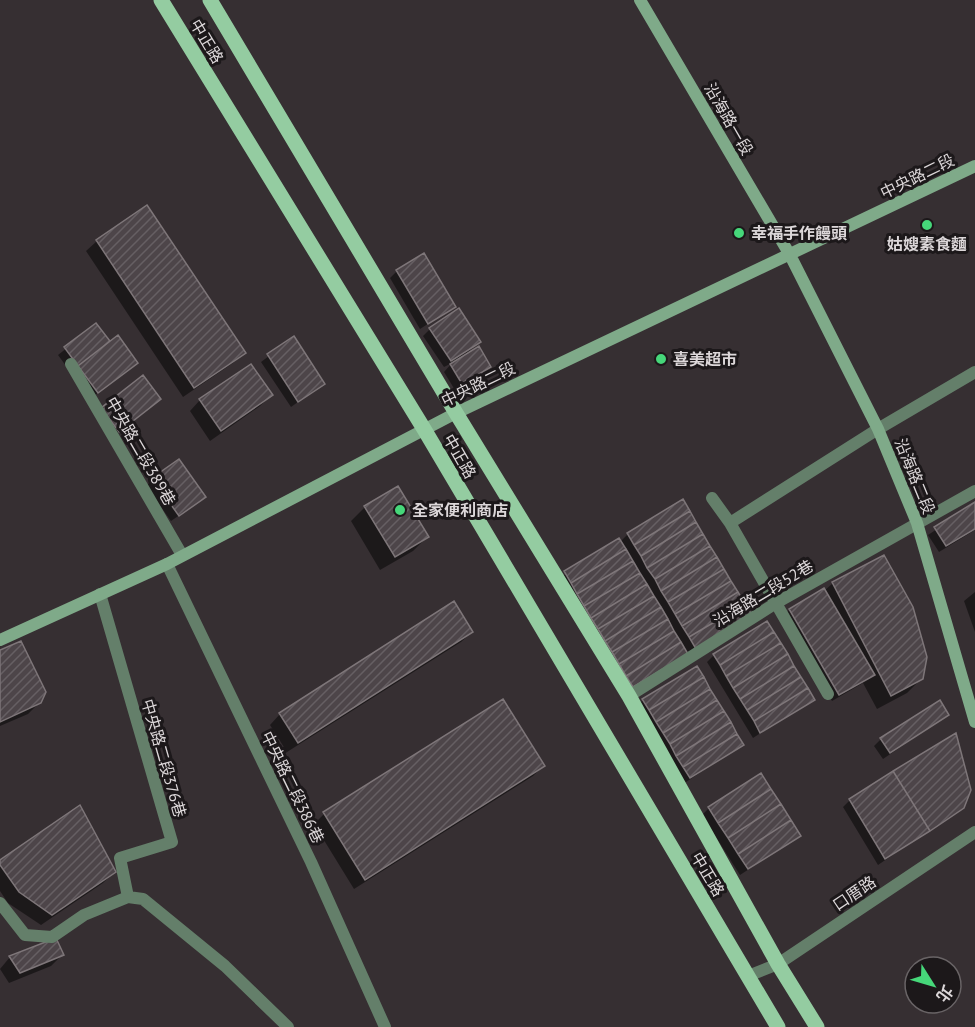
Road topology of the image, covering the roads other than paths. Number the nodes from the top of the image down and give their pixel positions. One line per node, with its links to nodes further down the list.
1 (161, 0): 9 (main road, 中正路)
2 (210, 0): 8 (main road, 中正路)
3 (640, 0): 5 (street, 沿海路一段)
4 (975, 166): 5 (street, 中央路二段)
5 (790, 255): 8 (street, 中央路二段); 10 (street, 沿海路二段)
6 (70, 364): 15 (street, 中央路二段389巷)
7 (975, 372): 10 (street)
8 (456, 413): 9 (street, 中央路二段); 21 (main road, 中正路)
9 (424, 429): 15 (street, 中央路二段); 27 (main road, 中正路)
10 (878, 429): 13 (street); 14 (street, 沿海路二段)
11 (975, 492): 14 (street, 沿海路二段52巷)
12 (712, 498): 13 (street)
13 (730, 523): 18 (street)
14 (917, 523): 18 (street, 沿海路二段52巷); 22 (street, 沿海路二段)
15 (182, 555): 16 (street, 中央路二段)
16 (167, 564): 17 (street, 中央路二段); 29 (street, 中央路二段386巷)
17 (100, 594): 19 (street, 中央路二段); 24 (street, 中央路二段376巷)
18 (776, 603): 20 (street); 21 (street, 沿海路二段52巷)
19 (0, 640)
20 (828, 694)
21 (629, 696): 26 (main road, 中正路)
22 (975, 722)
23 (975, 832): 26 (street, 口厝路)
24 (128, 897): 25 (street); 28 (street)
25 (0, 903)
26 (778, 964): 27 (street, 口厝路); 31 (main road, 中正路)
27 (748, 976): 30 (main road, 中正路)
28 (288, 1027)
29 (384, 1027)
30 (778, 1027)
31 (817, 1027)

